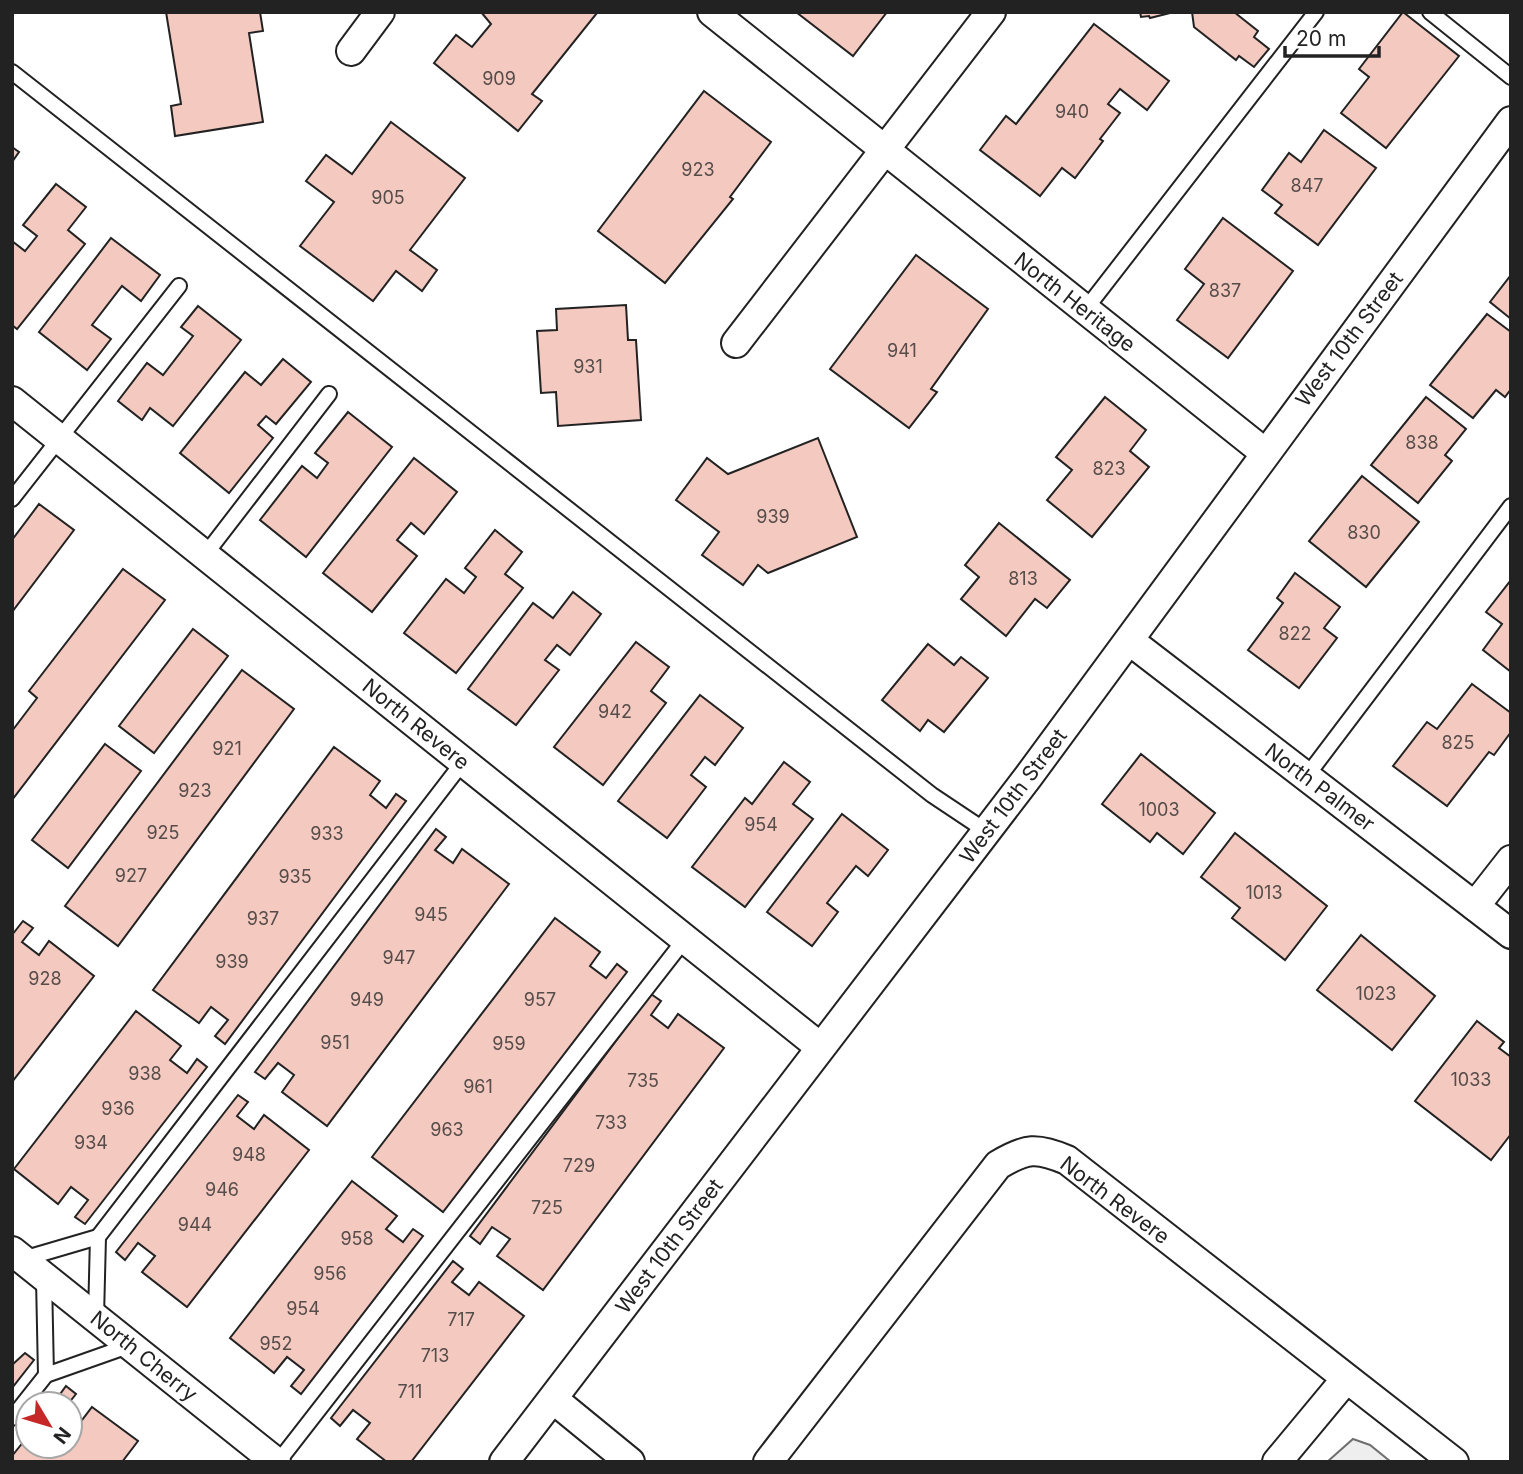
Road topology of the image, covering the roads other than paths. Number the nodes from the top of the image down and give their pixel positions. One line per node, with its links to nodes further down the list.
1 (380, 12): 6 (street)
2 (712, 12): 10 (street, North Heritage)
3 (991, 12): 10 (street)
4 (1316, 12): 12 (lane)
5 (1430, 12): 8 (lane)
6 (351, 51)
7 (12, 72): 24 (lane)
8 (1511, 77)
9 (1511, 121): 17 (street, West 10th Street)
10 (886, 152): 12 (street, North Heritage); 13 (street)
11 (179, 286): 16 (lane)
12 (1086, 310): 17 (street, North Heritage)
13 (736, 343)
14 (329, 394): 20 (lane)
15 (12, 401): 16 (street, North Revere)
16 (58, 438): 18 (lane); 20 (street, North Revere)
17 (1264, 452): 21 (street, West 10th Street)
18 (12, 499)
19 (1511, 506): 23 (lane)
20 (205, 555): 22 (street, North Revere)
21 (1130, 641): 23 (street, North Palmer); 24 (street, West 10th Street)
22 (463, 762): 28 (street, North Revere); 30 (lane)
23 (1306, 777): 26 (street, North Palmer)
24 (986, 831): 29 (street, West 10th Street)
25 (1511, 860): 26 (street)
26 (1475, 906): 27 (street, North Palmer)
27 (1511, 934)
28 (685, 939): 29 (street, North Revere); 38 (lane)
29 (820, 1047): 36 (street, West 10th Street)
30 (98, 1237): 31 (lane); 32 (lane)
31 (26, 1262): 32 (street, North Cherry); 34 (lane)
32 (96, 1317): 33 (street, North Cherry)
33 (131, 1345): 34 (lane); 38 (street, North Cherry)
34 (46, 1375): 37 (lane)
35 (1346, 1379): 41 (street, North Revere); 42 (street); 43 (street, North Revere)
36 (553, 1399): 39 (street, West 10th Street); 40 (street)
37 (12, 1418)
38 (277, 1462)
39 (505, 1462)
40 (630, 1462)
41 (768, 1462)
42 (1278, 1462)
43 (1454, 1462)

